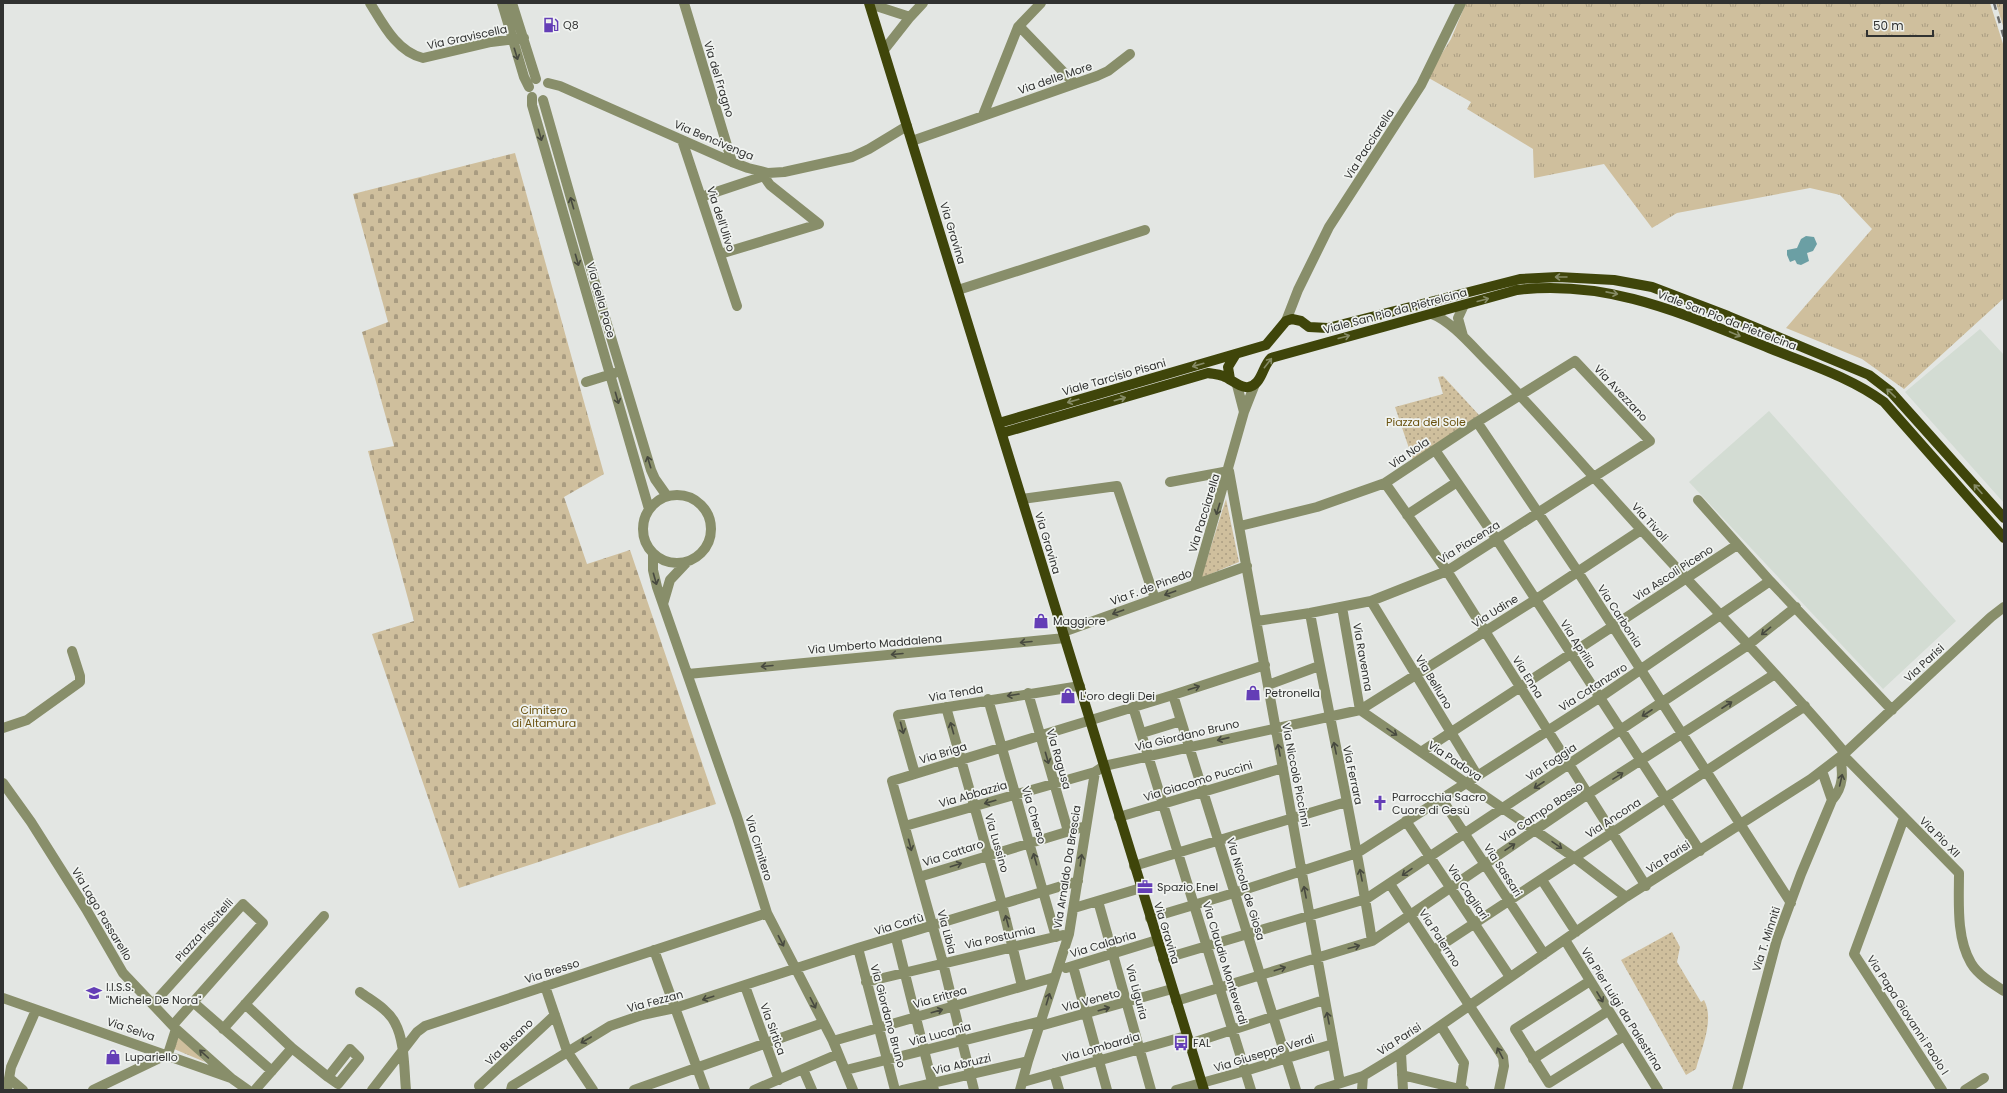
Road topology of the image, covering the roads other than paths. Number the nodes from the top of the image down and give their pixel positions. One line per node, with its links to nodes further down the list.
1 (370, 3): 12 (street, Via Graviscella)
2 (502, 3): 12 (street, Via della Pace)
3 (512, 3): 11 (street)
4 (684, 3): 24 (street, Via del Fragno)
5 (870, 3): 9 (street); 13 (main road, Via Gravina)
6 (923, 3): 9 (street)
7 (1038, 3): 10 (street)
8 (1461, 3): 30 (street, Via Pacciarella)
9 (910, 17): 13 (street)
10 (1019, 26): 16 (street); 20 (street)
11 (524, 38): 12 (street, Via Graviscella); 15 (street)
12 (512, 39): 18 (street, Via della Pace, one-way to 18)
13 (884, 50): 21 (main road, Via Gravina)
14 (1130, 54): 16 (street, Via delle More)
15 (536, 79): 17 (street); 18 (street)
16 (1075, 84): 20 (street, Via delle More)
17 (553, 86): 19 (street); 22 (street, Via Bencivenga)
18 (530, 92): 19 (street); 41 (street, Via della Pace, one-way to 41)
19 (543, 100): 40 (street, Via della Pace, one-way to 19)
20 (983, 115): 23 (street, Via delle More)
21 (907, 126): 23 (main road, Via Gravina); 25 (street, Via Bencivenga)
22 (682, 140): 24 (street, Via Bencivenga); 26 (street, Via dell'Ulivo)
23 (912, 141): 29 (main road, Via Gravina)
24 (732, 162): 25 (street, Via Bencivenga)
25 (762, 174): 26 (street); 28 (street)
26 (701, 197): 28 (street, Via dell'Ulivo)
27 (1145, 230): 29 (street)
28 (720, 254): 32 (street, Via dell'Ulivo)
29 (958, 290): 48 (main road, Via Gravina)
30 (1296, 297): 34 (street, Via Pacciarella); 35 (street)
31 (1464, 305): 33 (main road, Viale San Pio da Pietrelcina); 36 (street); 66 (main road, Viale San Pio da Pietrelcina, one-way to 66)
32 (737, 306)
33 (1432, 314): 36 (street, Via Tivoli); 37 (main road, Viale San Pio da Pietrelcina, one-way to 33)
34 (1286, 321): 35 (main road, Viale San Pio da Pietrelcina); 38 (main road, Viale Tarcisio Pisani)
35 (1305, 324): 37 (main road); 63 (main road, Viale San Pio da Pietrelcina, one-way to 35)
36 (1462, 336): 45 (street, Via Tivoli)
37 (1307, 347): 44 (main road, Viale San Pio da Pietrelcina, one-way to 37)
38 (1236, 354): 43 (main road); 48 (main road, Viale Tarcisio Pisani, one-way to 48)
39 (1575, 361): 45 (street, Via Nola); 50 (street, Via Avezzano)
40 (621, 371): 41 (street); 57 (street, Via della Pace, one-way to 40)
41 (610, 374): 42 (street); 60 (street, Via della Pace, one-way to 60)
42 (586, 382)
43 (1234, 382): 44 (main road, Viale Tarcisio Pisani); 46 (street); 49 (main road, Viale Tarcisio Pisani, one-way to 43)
44 (1255, 384): 46 (street, Via Pacciarella)
45 (1520, 394): 47 (street, Via Nola); 53 (street, Via Tivoli)
46 (1244, 412): 52 (street, Via Pacciarella)
47 (1477, 422): 51 (street, Via Nola); 61 (street, Via Carbonia)
48 (999, 423): 49 (main road, Via Gravina)
49 (1002, 433): 58 (main road, Via Gravina)
50 (1650, 441): 53 (street, Via Piacenza)
51 (1435, 450): 55 (street, Via Aprilia); 56 (street, Via Nola)
52 (1229, 471): 54 (street, Via Pacciarella); 64 (street, Via Niccolò Piccinni); 76 (street, Via Pacciarella, one-way to 76)
53 (1594, 478): 61 (street, Via Piacenza); 65 (street, Via Tivoli)
54 (1170, 482)
55 (1457, 482): 62 (street); 67 (street, Via Aprilia)
56 (1385, 483): 62 (street, Via Enna); 64 (street, Via Nola)
57 (667, 496): 60 (street); 70 (street)
58 (1022, 499): 77 (street); 89 (main road, Via Gravina)
59 (1698, 500): 68 (street)
60 (649, 509): 69 (street)
61 (1538, 513): 67 (street, Via Piacenza); 73 (street, Via Carbonia)
62 (1407, 515): 72 (street, Via Enna)
63 (2004, 518)
64 (1240, 526): 71 (street, Via Niccolò Piccinni)
65 (1641, 530): 73 (street, Via Udine); 74 (street, Via Tivoli)
66 (2004, 538)
67 (1497, 540): 72 (street, Via Piacenza); 78 (street, Via Aprilia)
68 (1737, 545): 74 (street, Via Ascoli Piceno); 75 (street)
69 (653, 554): 70 (street); 80 (street, Via Cimitero, one-way to 80)
70 (686, 563): 80 (street)
71 (1247, 566): 76 (street, Via F. de Pinedo); 86 (street, Via Niccolò Piccinni)
72 (1447, 572): 79 (street, Via Piacenza); 88 (street, Via Enna)
73 (1578, 572): 78 (street, Via Udine); 87 (street, Via Carbonia)
74 (1686, 578): 85 (street, Via Tivoli); 87 (street, Via Ascoli Piceno)
75 (1770, 581): 82 (street); 85 (street, Via Catanzaro)
76 (1195, 584): 77 (street, Via F. de Pinedo, one-way to 77)
77 (1154, 599): 89 (street, Via F. de Pinedo, one-way to 89)
78 (1535, 600): 88 (street, Via Udine); 92 (street, Via Aprilia)
79 (1371, 601): 81 (street, Via Piacenza); 98 (street, Via Belluno)
80 (663, 604): 96 (street, Via Cimitero)
81 (1342, 607): 84 (street, Via Piacenza); 110 (street, Via Ravenna)
82 (1796, 607): 90 (street, Via Foggia, one-way to 90); 111 (street)
83 (2004, 607): 111 (street, Via Parisi)
84 (1310, 613): 86 (street, Via Piacenza); 94 (street, Via Ferrara)
85 (1721, 616): 90 (street, Via Tivoli); 95 (street, Via Catanzaro)
86 (1257, 621): 93 (street, Via Niccolò Piccinni)
87 (1613, 627): 92 (street, Via Ascoli Piceno); 95 (street, Via Carbonia)
88 (1485, 632): 98 (street, Via Udine); 101 (street, Via Enna)
89 (1064, 635): 96 (street, Via Umberto Maddalena, one-way to 96); 100 (main road, Via Gravina)
90 (1748, 645): 97 (street, Via Tivoli); 106 (street, Via Foggia)
91 (72, 651): 116 (street)
92 (1571, 655): 101 (street, Via Ascoli Piceno); 104 (street, Via Aprilia)
93 (1265, 665): 99 (street, Via Niccolò Piccinni); 103 (street, Via Briga, one-way to 93)
94 (1319, 666): 99 (street); 112 (street, Via Ferrara)
95 (1641, 670): 104 (street, Via Catanzaro); 106 (street, Via Carbonia)
96 (688, 674): 191 (street, Via Cimitero)
97 (1775, 674): 108 (street, Via Tivoli); 121 (street, Via Campo Basso, one-way to 97)
98 (1416, 675): 110 (street, Via Udine); 119 (street, Via Belluno)
99 (1268, 685): 115 (street, Via Niccolò Piccinni)
100 (1080, 686): 102 (street, Via Tenda); 113 (main road, Via Gravina)
101 (1520, 686): 118 (street, Via Enna); 119 (street, Via Ascoli Piceno)
102 (1028, 693): 105 (street, Via Tenda, one-way to 105); 122 (street, Via Ragusa)
103 (1173, 695): 107 (street, Via Briga); 114 (street, Via Nicola de Giosa)
104 (1599, 698): 117 (street, Via Aprilia); 118 (street, Via Catanzaro)
105 (988, 699): 109 (street, Via Tenda); 124 (street, Via Cherso)
106 (1662, 703): 117 (street, Via Foggia, one-way to 117); 121 (street, Via Carbonia)
107 (1133, 706): 113 (street, Via Briga); 120 (street, Via Claudio Monteverdi)
108 (1805, 706): 126 (street, Via Tivoli); 134 (street, Via Ancona)
109 (946, 707): 128 (street, Via Lussino, one-way to 109); 136 (street, Via Tenda, one-way to 136)
110 (1360, 710): 112 (street); 125 (street, Via Padova, one-way to 125)
111 (1892, 710): 126 (street, Via Parisi)
112 (1328, 716): 115 (street); 148 (street, Via Ferrara, one-way to 112)
113 (1090, 720): 122 (street, Via Briga); 131 (main road, Via Gravina)
114 (1181, 721): 120 (street); 123 (street, Via Nicola de Giosa)
115 (1275, 727): 123 (street, Via Giordano Bruno, one-way to 123); 132 (street, Via Niccolò Piccinni, one-way to 115)
116 (3, 728)
117 (1620, 730): 129 (street, Via Aprilia); 130 (street, Via Foggia)
118 (1548, 731): 130 (street, Via Enna); 137 (street, Via Catanzaro)
119 (1451, 732): 125 (street, Via Ascoli Piceno); 137 (street, Via Belluno)
120 (1142, 734): 127 (street, Via Claudio Monteverdi)
121 (1682, 734): 129 (street, Via Campo Basso); 134 (street, Via Carbonia)
122 (1040, 736): 124 (street, Via Briga); 141 (street, Via Ragusa, one-way to 141)
123 (1190, 747): 127 (street, Via Giordano Bruno); 142 (street, Via Nicola de Giosa)
124 (1001, 748): 128 (street, Via Briga); 143 (street, Via Cherso)
125 (1421, 752): 140 (street, Via Padova)
126 (1843, 755): 133 (street, Via Parisi); 147 (street, Via T. Minniti, one-way to 126); 154 (street, Via Pio XII)
127 (1148, 756): 131 (street, Via Giordano Bruno); 149 (street, Via Claudio Monteverdi)
128 (961, 760): 136 (street, Via Briga); 150 (street, Via Lussino)
129 (1641, 762): 144 (street, Via Campo Basso, one-way to 129); 146 (street, Via Aprilia)
130 (1569, 764): 144 (street, Via Enna); 151 (street, Via Foggia, one-way to 151)
131 (1104, 766): 135 (street); 152 (main road, Via Gravina)
132 (1283, 768): 142 (street, Via Giacomo Puccini); 153 (street, Via Niccolò Piccinni)
133 (1822, 770): 147 (street); 156 (street, Via Parisi)
134 (1706, 771): 146 (street, Via Ancona); 156 (street, Via Carbonia)
135 (1094, 772): 141 (street, Via Abbazzia); 158 (street, Via Arnaldo Da Brescia)
136 (915, 774): 138 (street, Via Briga)
137 (1477, 775): 140 (street, Via Catanzaro)
138 (892, 781): 157 (street, Via Libia)
139 (3, 782): 236 (street, Via Lago Passarello)
140 (1466, 782): 145 (street, Via Catanzaro); 151 (street, Via Padova)
141 (1054, 784): 143 (street, Via Abbazzia); 160 (street, Via Ragusa)
142 (1204, 792): 149 (street, Via Giacomo Puccini); 163 (street, Via Nicola de Giosa)
143 (1015, 794): 150 (street, Via Abbazzia, one-way to 150); 164 (street, Via Cherso)
144 (1588, 794): 159 (street, Via Campo Basso); 162 (street, Via Enna)
145 (1441, 798): 155 (street, Via Catanzaro); 161 (street, Via Sassari)
146 (1665, 798): 162 (street, Via Ancona); 165 (street, Via Aprilia)
147 (1832, 800): 187 (street, Via T. Minniti)
148 (1346, 802): 153 (street); 167 (street, Via Ferrara)
149 (1163, 804): 152 (street, Via Giacomo Puccini); 166 (street, Via Claudio Monteverdi)
150 (975, 806): 157 (street, Via Abbazzia); 168 (street, Via Lussino)
151 (1503, 808): 159 (street, Via Padova); 161 (street, Via Foggia)
152 (1119, 817): 172 (main road, Via Gravina)
153 (1292, 818): 163 (street); 173 (street, Via Niccolò Piccinni)
154 (1904, 818): 229 (street, Via Pio XII); 322 (street, Via Papa Giovanni Paolo I)
155 (1406, 821): 167 (street, Via Catanzaro); 169 (street, Via Cagliari)
156 (1740, 825): 165 (street, Via Parisi); 187 (street, Via Carbonia)
157 (905, 826): 174 (street, Via Libia, one-way to 174)
158 (1086, 826): 160 (street, Via Cattaro); 176 (street, Via Arnaldo Da Brescia, one-way to 158)
159 (1535, 830): 170 (street, Via Padova, one-way to 170); 171 (street, Via Campo Basso, one-way to 159)
160 (1068, 831): 164 (street, Via Cattaro)
161 (1464, 833): 169 (street, Via Foggia); 171 (street, Via Sassari)
162 (1613, 833): 170 (street, Via Ancona); 178 (street, Via Enna)
163 (1219, 841): 166 (street); 182 (street, Via Nicola de Giosa)
164 (1030, 842): 168 (street, Via Cattaro); 181 (street, Via Cherso, one-way to 164)
165 (1700, 851): 178 (street, Via Parisi)
166 (1178, 853): 172 (street); 189 (street, Via Claudio Monteverdi)
167 (1357, 853): 173 (street, Via Catanzaro); 184 (street, Via Ferrara, one-way to 167)
168 (988, 855): 174 (street, Via Cattaro, one-way to 168); 188 (street, Via Lussino)
169 (1430, 856): 177 (street, Via Foggia, one-way to 177); 180 (street, Via Cagliari)
170 (1575, 858): 175 (street, Via Ancona); 183 (street, Via Padova)
171 (1485, 864): 180 (street, Via Campo Basso); 186 (street, Via Sassari)
172 (1134, 866): 179 (main road, Via Gravina)
173 (1301, 872): 182 (street, Via Catanzaro); 193 (street, Via Niccolò Piccinni, one-way to 173)
174 (919, 877): 197 (street, Via Libia)
175 (1542, 880): 186 (street, Via Ancona); 198 (street)
176 (1078, 881): 181 (street, Via Corfù); 190 (street, Via Arnaldo Da Brescia)
177 (1390, 884): 184 (street, Via Foggia); 192 (street, Via Palermo)
178 (1646, 886): 183 (street, Via Parisi)
179 (1141, 888): 185 (street); 195 (main road, Via Gravina)
180 (1450, 888): 192 (street, Via Campo Basso); 196 (street, Via Cagliari)
181 (1044, 890): 188 (street, Via Corfù); 201 (street, Via Cherso)
182 (1234, 893): 189 (street, Via Catanzaro); 199 (street, Via Nicola de Giosa)
183 (1626, 898): 198 (street, Via Parisi)
184 (1366, 899): 193 (street, Via Foggia); 205 (street, Via Ferrara)
185 (1098, 901): 190 (street); 211 (street, Via Liguria)
186 (1509, 901): 196 (street, Via Ancona); 212 (street, Via Sassari)
187 (1791, 903): 321 (street, Via T. Minniti)
188 (1002, 904): 197 (street, Via Corfù); 207 (street, Via Lussino, one-way to 188)
189 (1194, 905): 195 (street, Via Catanzaro); 206 (street, Via Claudio Monteverdi)
190 (1074, 908): 200 (street, Via Arnaldo Da Brescia)
191 (767, 913): 209 (street, Via Bresso); 217 (street, Via Cimitero, one-way to 217)
192 (1410, 914): 205 (street, Via Campo Basso); 210 (street, Via Palermo)
193 (1309, 915): 199 (street, Via Foggia); 213 (street, Via Niccolò Piccinni)
194 (324, 916): 237 (street)
195 (1150, 918): 203 (main road, Via Gravina)
196 (1474, 924): 210 (street, Via Ancona); 221 (street, Via Cagliari)
197 (933, 926): 202 (street, Via Corfù); 215 (street, Via Libia)
198 (1576, 932): 204 (street, Via Parisi)
199 (1247, 933): 206 (street, Via Foggia); 220 (street, Via Nicola de Giosa)
200 (1070, 934): 201 (street, Via Postumia); 219 (street, Via Arnaldo Da Brescia)
201 (1056, 937): 207 (street, Via Postumia)
202 (896, 938): 208 (street, Via Corfù); 218 (street)
203 (1157, 940): 211 (street, Via Calabria); 214 (main road, Via Gravina)
204 (1565, 940): 212 (street, Via Parisi); 222 (street, Via Pier Luigi da Palestrina)
205 (1372, 941): 213 (street, Via Campo Basso, one-way to 205)
206 (1206, 945): 214 (street, Via Foggia); 227 (street, Via Claudio Monteverdi)
207 (1013, 946): 215 (street, Via Postumia); 226 (street, Via Lussino)
208 (858, 948): 217 (street, Via Corfù); 223 (street, Via Giordano Bruno)
209 (654, 950): 224 (street, Via Bresso); 240 (street)
210 (1434, 950): 238 (street, Via Palermo)
211 (1114, 954): 216 (street, Via Calabria); 235 (street, Via Liguria)
212 (1544, 954): 221 (street, Via Parisi)
213 (1316, 958): 220 (street, Via Campo Basso, one-way to 213); 232 (street, Via Niccolò Piccinni)
214 (1163, 959): 228 (main road, Via Gravina)
215 (943, 963): 218 (street, Via Postumia); 239 (street, Via Libia)
216 (1073, 966): 219 (street, Via Calabria); 243 (street)
217 (796, 968): 225 (street, Via Fezzan); 247 (street, Via Cimitero, one-way to 247)
218 (905, 973): 223 (street, Via Postumia); 245 (street)
219 (1056, 974): 226 (street, Via Eritrea); 248 (street, Via Arnaldo Da Brescia, one-way to 219)
220 (1261, 975): 227 (street, Via Campo Basso); 246 (street, Via Nicola de Giosa)
221 (1510, 977): 238 (street, Via Parisi)
222 (1590, 981): 242 (street, Via Pier Luigi da Palestrina, one-way to 242); 269 (street)
223 (866, 982): 251 (street, Via Giordano Bruno)
224 (545, 986): 244 (street); 262 (street, Via Bresso)
225 (745, 986): 240 (street, Via Fezzan, one-way to 240); 258 (street, Via Sirtica)
226 (1022, 986): 239 (street, Via Eritrea)
227 (1219, 988): 233 (street, Via Campo Basso); 253 (street, Via Claudio Monteverdi)
228 (1172, 989): 233 (main road, Via Gravina); 235 (street, Via Veneto)
229 (2004, 991)
230 (360, 992): 262 (street)
231 (3, 998): 241 (street, Via Selva)
232 (1324, 1000): 246 (street, Via Lombardia); 259 (street, Via Niccolò Piccinni, one-way to 232)
233 (1176, 1001): 256 (main road, Via Gravina)
234 (193, 1002): 236 (street, Piazza Piscitelli); 250 (street, Piazza Piscitelli); 252 (street)
235 (1128, 1002): 243 (street, Via Veneto, one-way to 235); 261 (street, Via Liguria)
236 (153, 1004): 250 (street, Via Lago Passarello)
237 (245, 1004): 252 (street); 260 (street)
238 (1470, 1005): 249 (street, Via Parisi); 319 (street, Via Palermo, one-way to 238)
239 (954, 1006): 245 (street, Via Eritrea, one-way to 239); 255 (street, Via Libia)
240 (675, 1008): 264 (street, Via Fezzan, one-way to 264); 273 (street)
241 (36, 1010): 266 (street, Via Selva); 283 (street)
242 (1608, 1010): 254 (street, Via Pier Luigi da Palestrina); 269 (street)
243 (1086, 1014): 248 (street, Via Veneto); 271 (street)
244 (555, 1015): 264 (street); 288 (street, Via Busano)
245 (915, 1017): 251 (street, Via Eritrea); 263 (street)
246 (1273, 1017): 253 (street, Via Lombardia); 268 (street, Via Nicola de Giosa)
247 (823, 1023): 257 (street, Via Cimitero); 258 (street)
248 (1040, 1024): 255 (street, Via Lucania); 272 (street, Via Arnaldo Da Brescia)
249 (1441, 1026): 265 (street, Via Parisi); 318 (street)
250 (174, 1027): 266 (street); 284 (street, Via Lago Passarello, one-way to 250)
251 (878, 1027): 257 (street, Via Eritrea); 270 (street, Via Giordano Bruno)
252 (223, 1029): 276 (street)
253 (1233, 1030): 256 (street, Via Lombardia); 277 (street, Via Claudio Monteverdi)
254 (1624, 1036): 269 (street); 320 (street, Via Pier Luigi da Palestrina)
255 (962, 1040): 263 (street, Via Lucania); 279 (street, Via Libia)
256 (1188, 1040): 261 (street, Via Lombardia); 291 (main road, Via Gravina)
257 (833, 1041): 267 (street, Via Cimitero)
258 (766, 1044): 273 (street); 286 (street, Via Sirtica)
259 (1333, 1044): 268 (street, Via Giuseppe Verdi); 287 (street, Via Niccolò Piccinni)
260 (292, 1048): 276 (street); 281 (street)
261 (1140, 1049): 271 (street, Via Lombardia); 311 (street, Via Liguria)
262 (403, 1050): 298 (street, Via Bresso); 299 (street)
263 (924, 1050): 270 (street, Via Lucania); 289 (street)
264 (567, 1052): 292 (street); 300 (street, Via Fezzan)
265 (1401, 1053): 280 (street); 282 (street, Via Parisi)
266 (168, 1054): 284 (street, Via Selva); 295 (street)
267 (838, 1054): 274 (street); 275 (street, Via Cimitero)
268 (1286, 1058): 277 (street, Via Giuseppe Verdi); 314 (street, Via Nicola de Giosa)
269 (1533, 1059)
270 (887, 1060): 275 (street, Via Lucania); 306 (street, Via Giordano Bruno)
271 (1099, 1060): 278 (street, Via Lombardia); 310 (street)
272 (1028, 1061): 279 (street, Via Abruzzi); 290 (street, Via Arnaldo Da Brescia)
273 (697, 1068): 301 (street); 302 (street)
274 (803, 1069): 286 (street); 304 (street)
275 (846, 1070): 305 (street, Via Cimitero)
276 (272, 1071): 297 (street)
277 (1245, 1072): 291 (street, Via Giuseppe Verdi); 313 (street, Via Claudio Monteverdi)
278 (1054, 1073): 290 (street, Via Lombardia); 309 (street)
279 (970, 1074): 289 (street, Via Abruzzi); 308 (street, Via Libia)
280 (1402, 1075): 317 (street); 318 (street)
281 (328, 1076)
282 (1363, 1076): 287 (street, Via Parisi); 316 (street)
283 (9, 1078): 293 (street); 294 (street)
284 (231, 1078): 296 (street, Via Selva)
285 (1984, 1078): 323 (street)
286 (779, 1080): 303 (street)
287 (1340, 1084): 315 (street, Via Parisi)
288 (479, 1086)
289 (933, 1086): 307 (street, Via Abruzzi)
290 (1022, 1086)
291 (1203, 1087): 312 (street, Via Giuseppe Verdi)
292 (590, 1089)
293 (7, 1090)
294 (23, 1090)
295 (93, 1090)
296 (248, 1090)
297 (255, 1090)
298 (372, 1090)
299 (406, 1090)
300 (511, 1090)
301 (634, 1090)
302 (705, 1090)
303 (754, 1090)
304 (812, 1090)
305 (853, 1090)
306 (895, 1090)
307 (902, 1090)
308 (974, 1090)
309 (1059, 1090)
310 (1107, 1090)
311 (1151, 1090)
312 (1176, 1090)
313 (1251, 1090)
314 (1296, 1090)
315 (1319, 1090)
316 (1362, 1090)
317 (1403, 1090)
318 (1462, 1090)
319 (1499, 1090)
320 (1658, 1090)
321 (1737, 1090)
322 (1942, 1090)
323 (1965, 1090)

